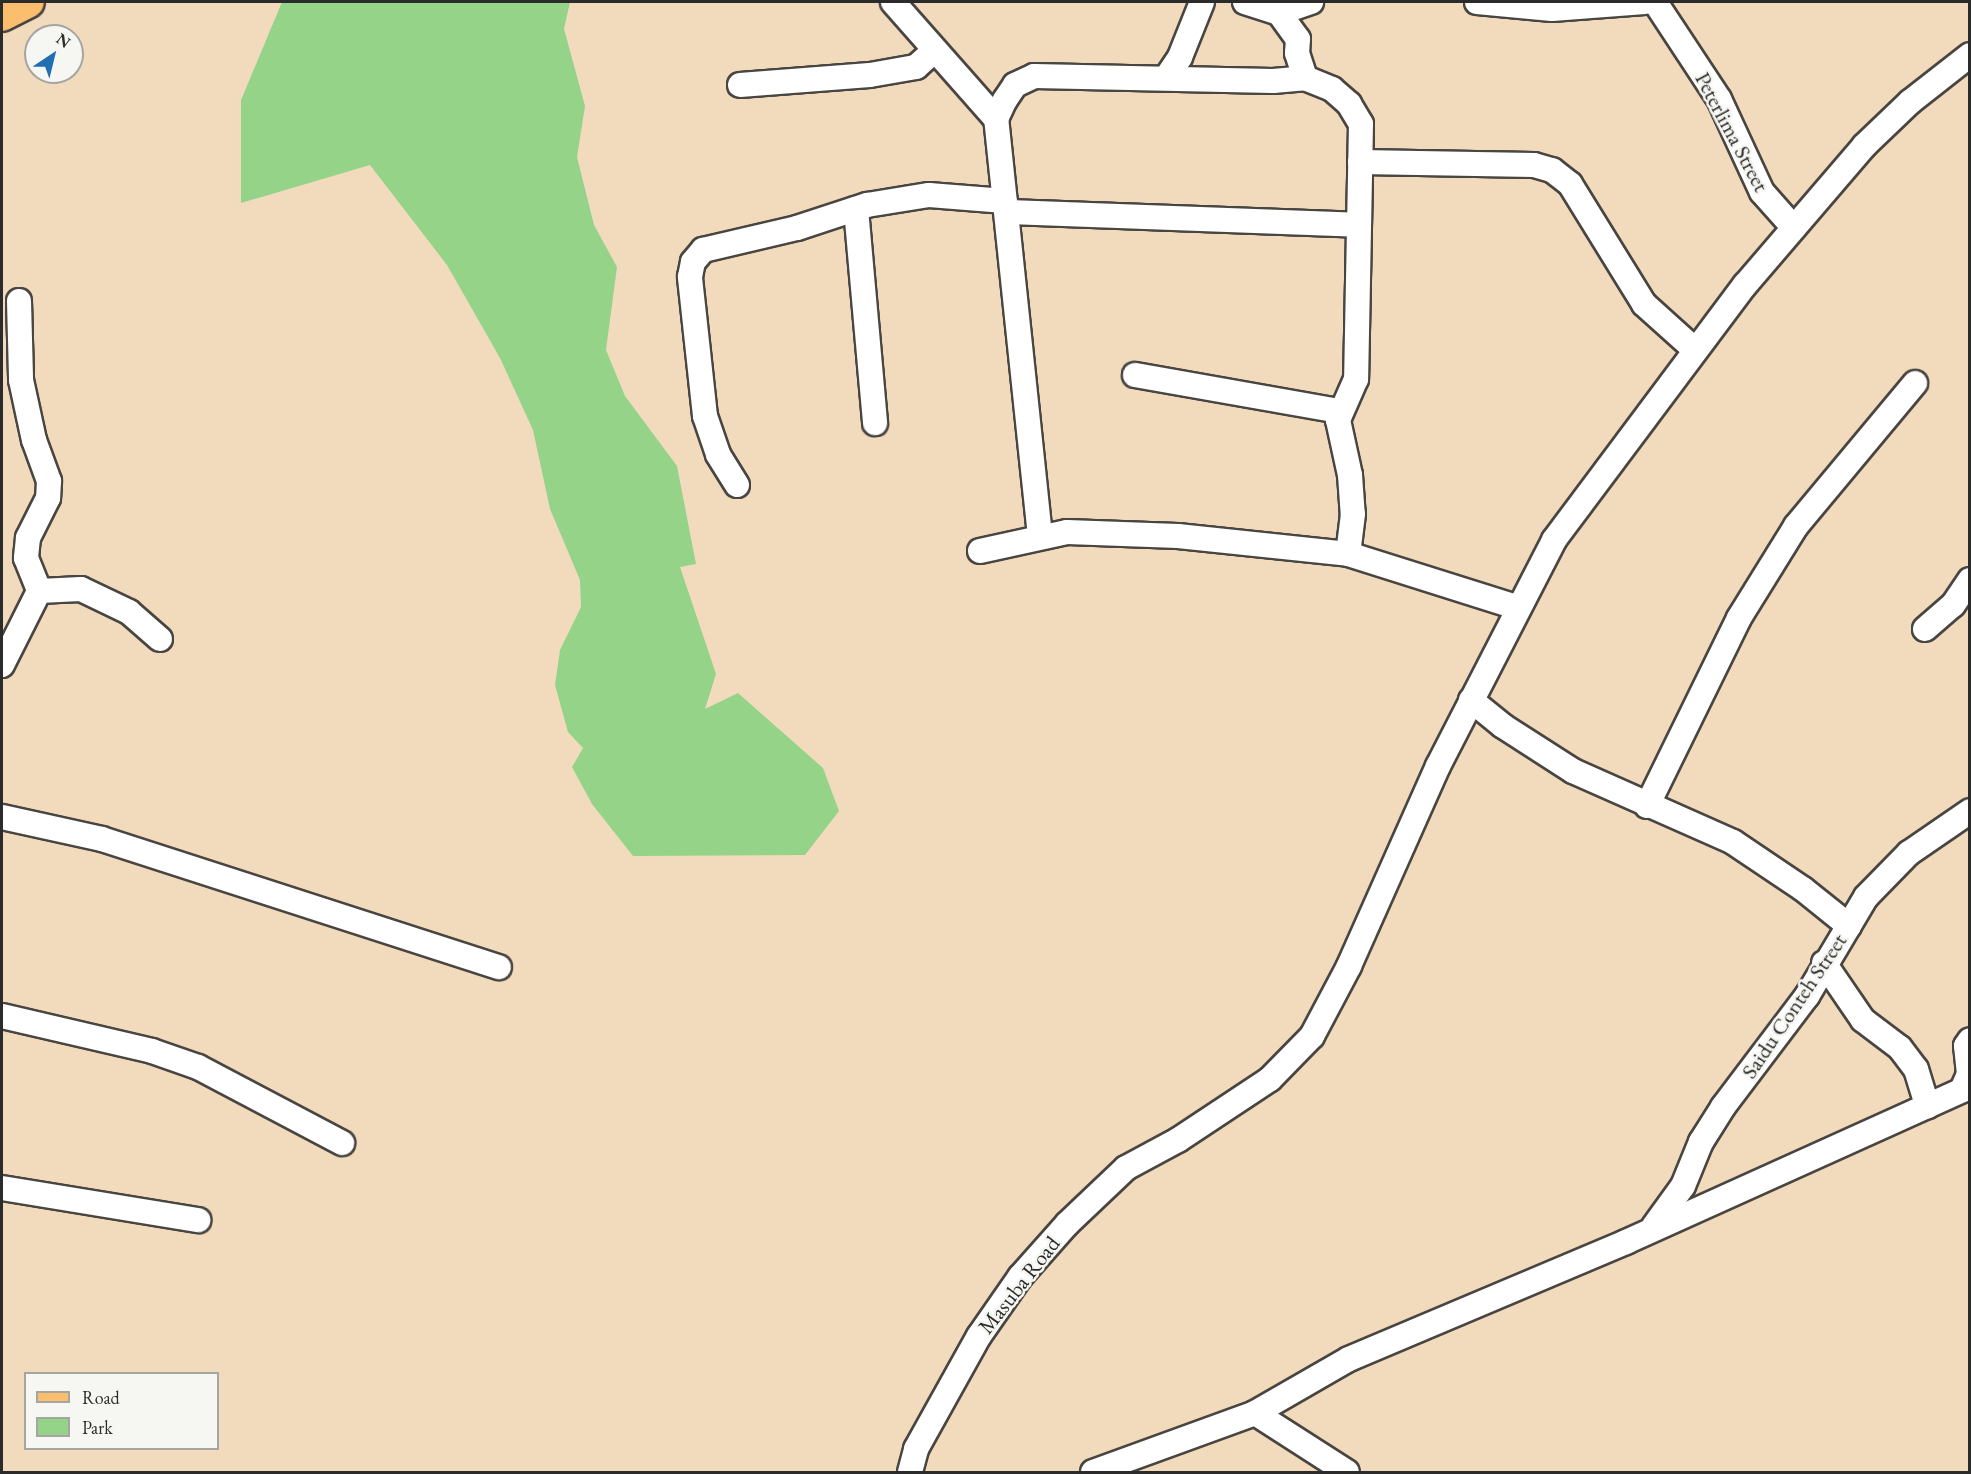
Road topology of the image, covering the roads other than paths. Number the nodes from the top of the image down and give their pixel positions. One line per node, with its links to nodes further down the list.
1 (29, 2): 10 (main road)
2 (893, 2): 11 (street)
3 (1202, 2): 13 (street)
4 (1245, 2): 9 (street)
5 (1311, 2): 9 (street)
6 (1477, 2): 7 (street)
7 (1646, 2)
8 (1655, 2): 21 (street, Peterlima Street)
9 (1279, 13): 14 (street)
10 (2, 16)
11 (935, 50): 15 (street); 16 (street)
12 (1970, 56): 21 (street, Masuba Road)
13 (1166, 78): 14 (street); 16 (street)
14 (1305, 78): 17 (street)
15 (740, 85)
16 (996, 119): 18 (street)
17 (1360, 162): 20 (street); 23 (street)
18 (1006, 206): 19 (street); 20 (street); 29 (street)
19 (856, 209): 27 (street); 28 (street)
20 (1359, 225): 26 (street)
21 (1794, 228): 23 (street, Masuba Road)
22 (19, 301): 33 (street)
23 (1695, 350): 34 (street, Masuba Road)
24 (1135, 375): 26 (street)
25 (1915, 383): 39 (street)
26 (1340, 411): 31 (street)
27 (874, 423)
28 (737, 485)
29 (1040, 536): 30 (street); 31 (street)
30 (980, 551)
31 (1348, 554): 34 (street)
32 (1970, 579): 35 (street)
33 (39, 591): 36 (street); 37 (street)
34 (1516, 608): 38 (street, Masuba Road)
35 (1925, 629)
36 (160, 639)
37 (2, 665)
38 (1471, 700): 39 (street); 54 (street, Masuba Road)
39 (1647, 807): 42 (street)
40 (1970, 812): 42 (street, Saidu Conteh Street)
41 (2, 817): 44 (street)
42 (1849, 926): 43 (street, Saidu Conteh Street)
43 (1824, 963): 48 (street); 52 (street, Saidu Conteh Street)
44 (499, 968)
45 (2, 1016): 49 (street)
46 (1970, 1040): 47 (street)
47 (1966, 1088): 48 (street)
48 (1927, 1106): 52 (street)
49 (342, 1143)
50 (2, 1188): 51 (street)
51 (198, 1220)
52 (1652, 1229): 53 (street)
53 (1255, 1413): 55 (street); 56 (street)
54 (910, 1473)
55 (1093, 1473)
56 (1347, 1473)

